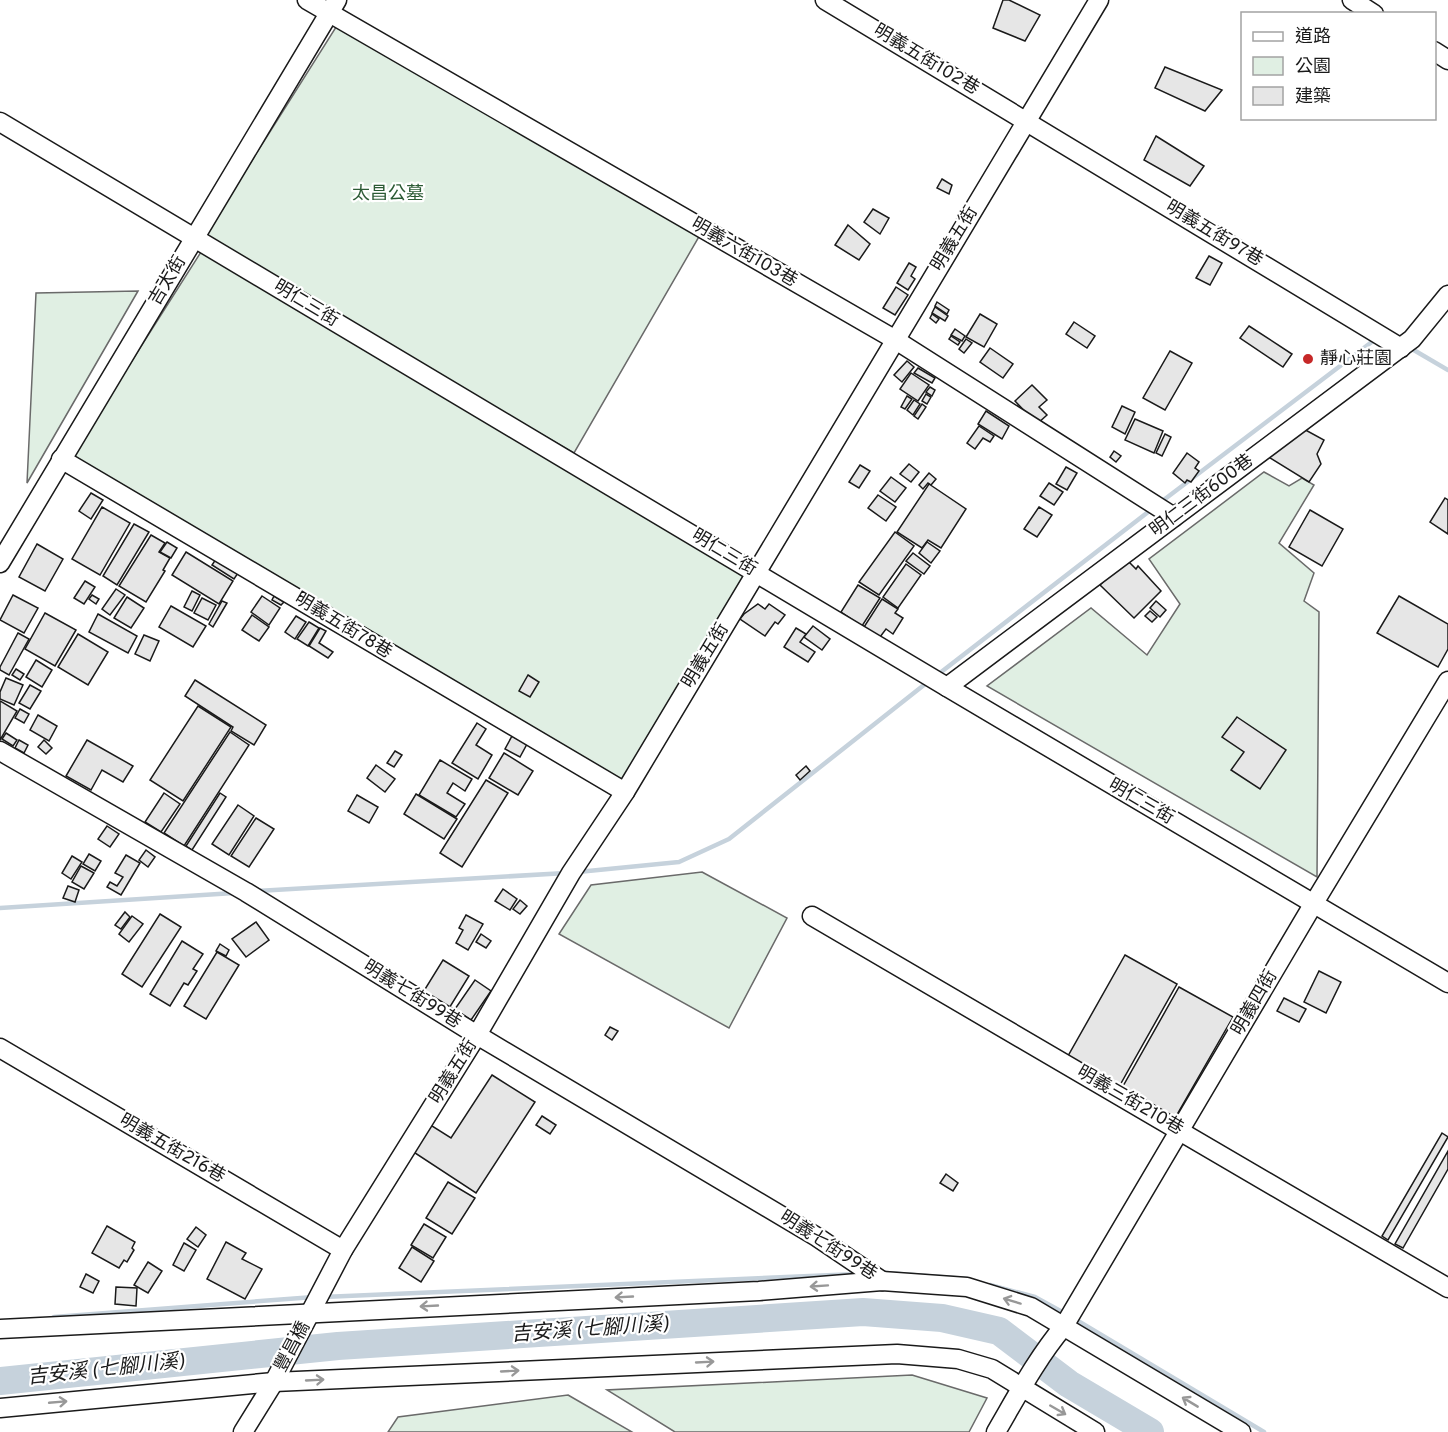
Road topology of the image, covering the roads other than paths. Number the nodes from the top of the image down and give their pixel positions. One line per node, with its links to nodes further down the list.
1 (307, 0): 5 (street, 明義六街103巷)
2 (825, 0): 7 (street, 明義五街102巷)
3 (1099, 0): 7 (street, 明義五街)
4 (1352, 0): 6 (street)
5 (333, 7): 9 (street, 吉太街); 11 (street, 明義六街103巷)
6 (1371, 12)
7 (1026, 120): 11 (street, 明義五街); 12 (street, 明義五街97巷)
8 (0, 122): 9 (street, 明仁三街)
9 (194, 237): 13 (street, 吉太街); 16 (street, 明仁三街)
10 (1448, 295): 12 (street, 明仁三街600巷)
11 (894, 339): 14 (street, 明義六街103巷); 16 (street, 明義五街)
12 (1401, 348): 14 (street, 明仁三街600巷)
13 (61, 459): 15 (street, 吉太街); 20 (street, 明義五街78巷)
14 (1174, 517): 17 (street, 明仁三街600巷)
15 (0, 563)
16 (755, 572): 17 (street, 明仁三街); 20 (street, 明義五街)
17 (937, 681): 21 (street, 明仁三街)
18 (1448, 681): 21 (street, 明義四街)
19 (0, 751): 24 (street, 明義七街99巷)
20 (625, 792): 24 (street, 明義五街)
21 (1314, 903): 23 (street, 明仁三街); 26 (street, 明義四街)
22 (812, 916): 26 (street, 明義三街210巷)
23 (1448, 983)
24 (477, 1035): 27 (street, 明義五街); 28 (street, 明義七街99巷)
25 (0, 1048): 27 (street, 明義五街216巷)
26 (1180, 1130): 29 (street, 明義三街210巷); 32 (street, 明義四街)
27 (343, 1250): 30 (street, 明義五街)
28 (882, 1281): 30 (street, one-way to 30); 32 (street, one-way to 28)
29 (1448, 1288)
30 (311, 1312): 31 (street); 33 (street, 豐昌橋)
31 (0, 1329)
32 (1059, 1332): 34 (street, 明義四街); 39 (street, one-way to 32)
33 (274, 1382): 34 (street, one-way to 34); 35 (street, one-way to 33); 36 (street, 豐昌橋)
34 (1024, 1385): 37 (street, 明義四街); 38 (street, one-way to 38)
35 (0, 1408)
36 (243, 1432)
37 (996, 1432)
38 (1095, 1432)
39 (1240, 1432)

